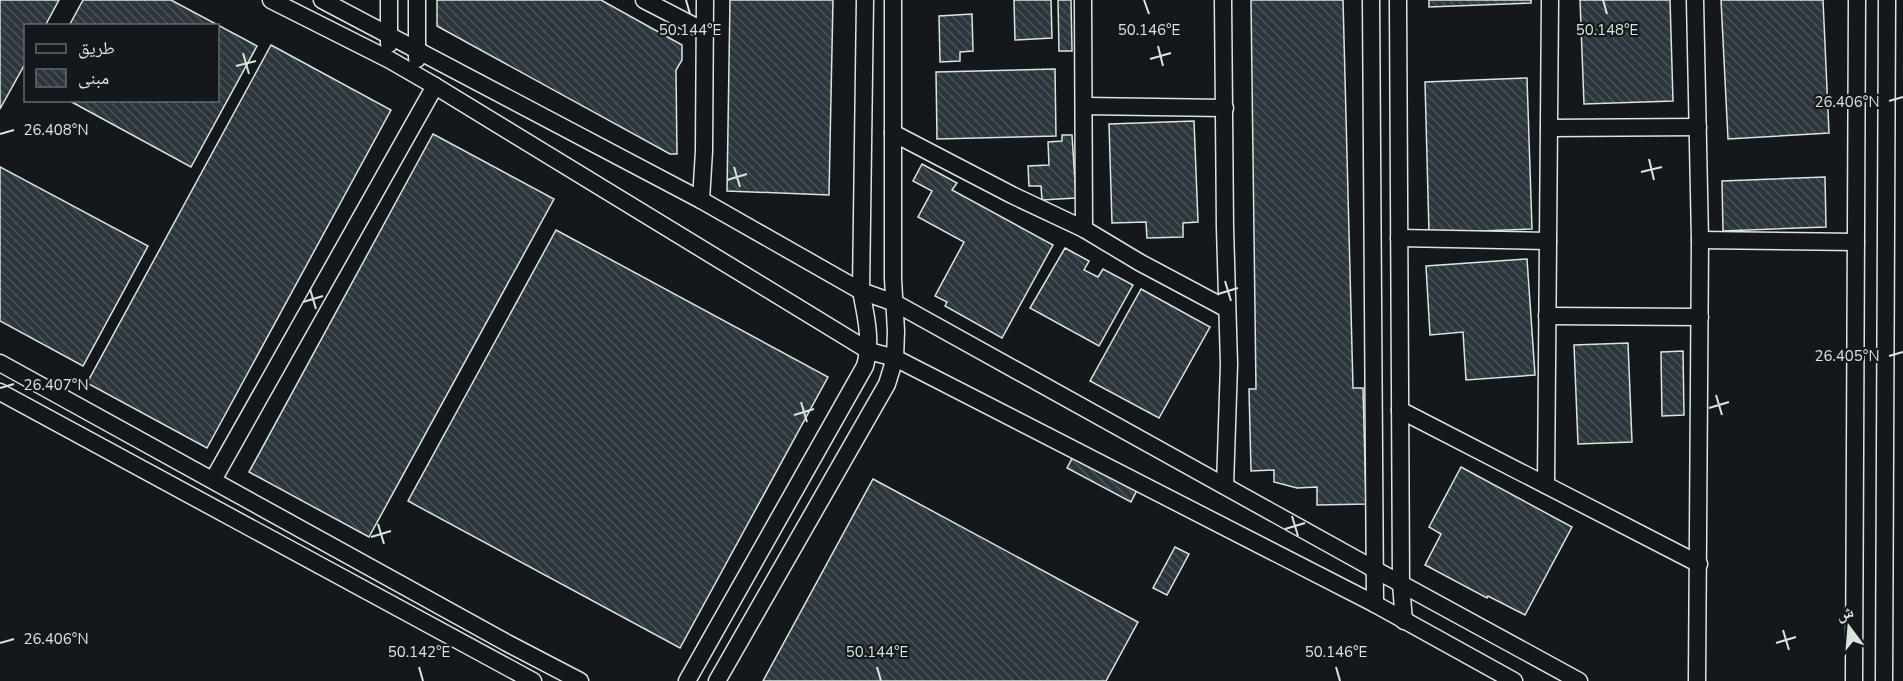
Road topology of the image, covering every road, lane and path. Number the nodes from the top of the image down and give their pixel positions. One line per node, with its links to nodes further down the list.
1 (271, 0): 20 (street)
2 (322, 0): 18 (street)
3 (389, 0): 18 (street)
4 (417, 0): 19 (street)
5 (644, 0): 17 (street)
6 (705, 0): 17 (street)
7 (865, 0): 34 (street)
8 (893, 0): 27 (street)
9 (1083, 0): 23 (street)
10 (1223, 0): 24 (street)
11 (1371, 0): 48 (street)
12 (1398, 0): 30 (street)
13 (1550, 0): 26 (street)
14 (1695, 0): 25 (street)
15 (1857, 0): 33 (street)
16 (1887, 0): 60 (street)
17 (704, 32): 28 (street)
18 (388, 36): 19 (street); 20 (street)
19 (417, 51): 21 (street); 28 (street)
20 (390, 60): 21 (street)
21 (416, 75): 22 (street)
22 (435, 86): 39 (street); 44 (street)
23 (1084, 106): 24 (street); 29 (street)
24 (1225, 108): 36 (street)
25 (1698, 127): 26 (street); 31 (street)
26 (1549, 129): 32 (street)
27 (893, 133): 29 (street); 35 (street)
28 (701, 200): 34 (street)
29 (1084, 229): 36 (street)
30 (1399, 238): 32 (street); 43 (street)
31 (1700, 240): 33 (street); 38 (street)
32 (1548, 241): 37 (street)
33 (1856, 242): 59 (street)
34 (861, 291): 35 (street); 39 (street)
35 (895, 303): 40 (street); 46 (street)
36 (1227, 309): 46 (street)
37 (1547, 316): 38 (street); 45 (street)
38 (1700, 317): 47 (street)
39 (869, 351): 40 (street); 54 (street)
40 (895, 358): 50 (street); 55 (street)
41 (0, 363): 44 (street)
42 (0, 392): 52 (street)
43 (1400, 410): 45 (street); 49 (street)
44 (213, 480): 53 (street)
45 (1546, 485): 47 (street)
46 (1225, 486): 48 (street)
47 (1699, 564): 58 (street)
48 (1374, 569): 49 (street); 50 (street)
49 (1401, 584): 51 (street); 57 (street)
50 (1375, 604): 51 (street)
51 (1404, 621): 56 (street)
52 (533, 681)
53 (580, 681)
54 (687, 681)
55 (717, 681)
56 (1514, 681)
57 (1579, 681)
58 (1697, 681)
59 (1854, 681)
60 (1884, 681)

